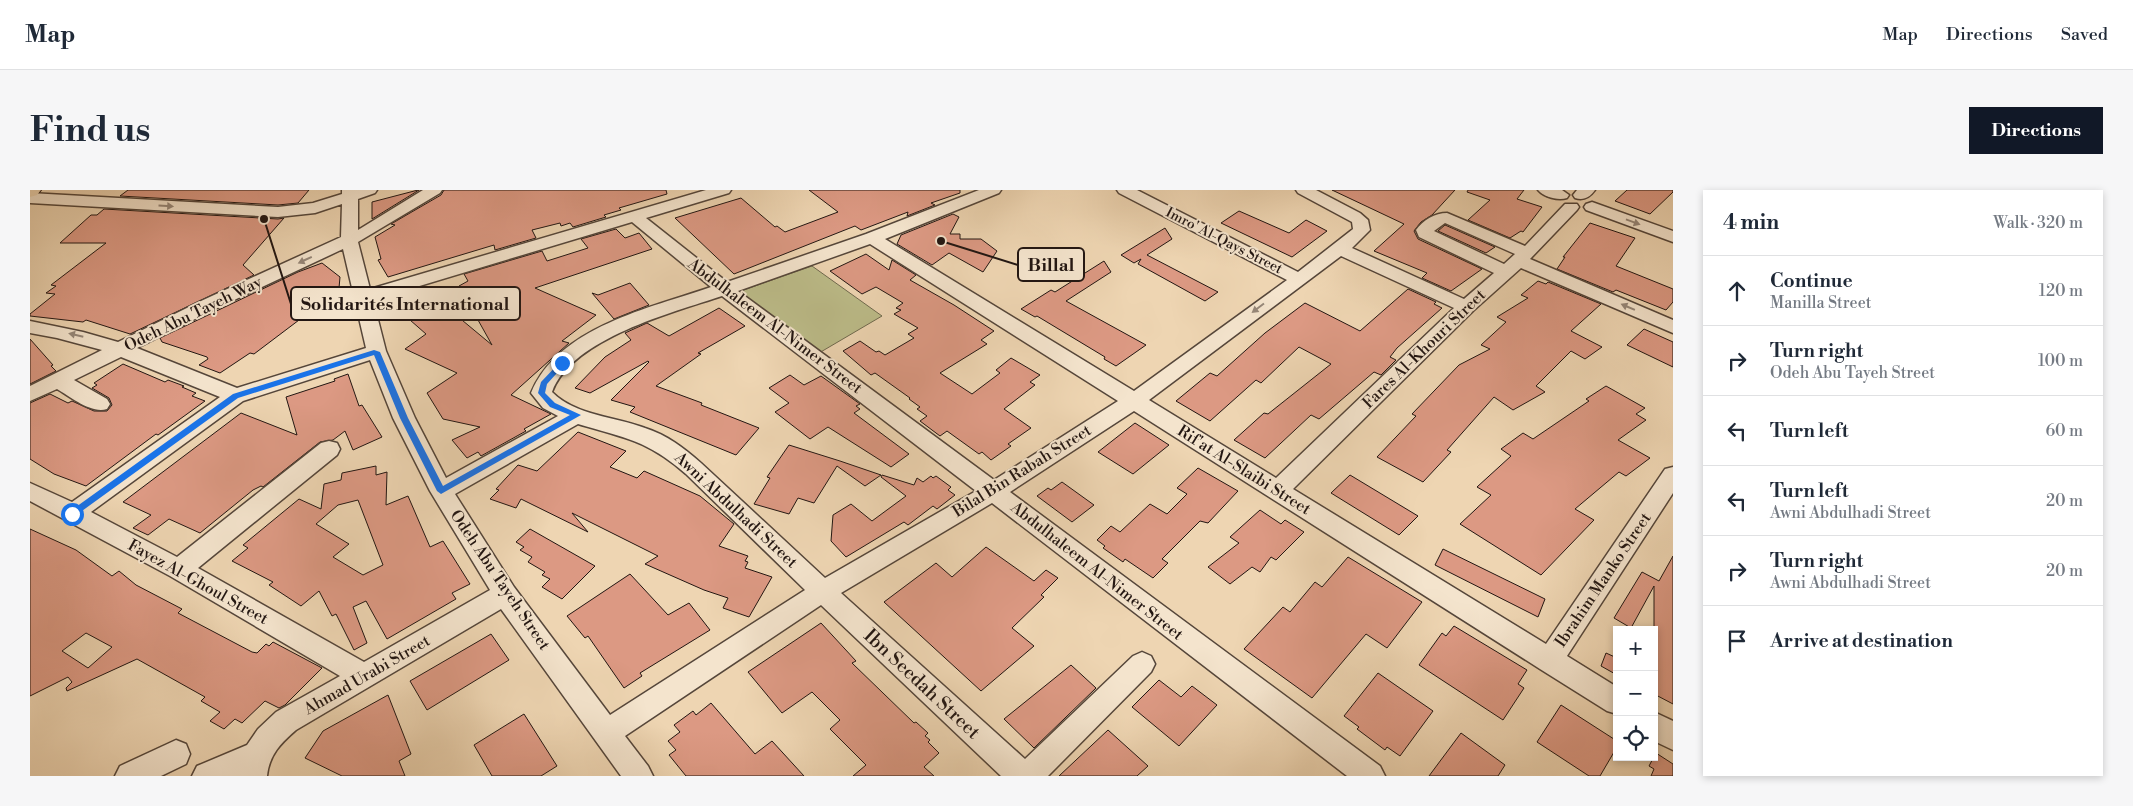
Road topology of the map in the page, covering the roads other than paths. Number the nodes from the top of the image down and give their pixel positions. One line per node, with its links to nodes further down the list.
1 (434, 190): 12 (street, Odeh Abu Tayeh Way)
2 (723, 190): 9 (street)
3 (993, 190): 11 (street)
4 (1125, 190): 15 (street, Imro' Al-Qays Street)
5 (1304, 190): 13 (street, Bilal Bin Rabah Street)
6 (357, 192): 8 (street, one-way to 6); 12 (street, Odeh Abu Tayeh Street)
7 (1573, 197): 10 (street, one-way to 10); 14 (street, Fares Al-Khouri Street)
8 (30, 198)
9 (635, 217): 16 (street, Abdulhaleem Al-Nimer Street); 17 (street)
10 (1673, 237)
11 (872, 238): 16 (street); 26 (street, Rif'at Al-Slaibi Street)
12 (349, 239): 17 (street, Odeh Abu Tayeh Street); 21 (street, Odeh Abu Tayeh Way, one-way to 21)
13 (1340, 249): 15 (street, Bilal Bin Rabah Street); 18 (street)
14 (1516, 261): 18 (street, Fares Al-Khouri Street); 20 (street, one-way to 14)
15 (1297, 278): 26 (street, Bilal Bin Rabah Street, one-way to 26)
16 (724, 289): 28 (street, Awni Abdulhadi Street); 33 (street, Abdulhaleem Al-Nimer Street)
17 (364, 298): 22 (street, Odeh Abu Tayeh Street)
18 (1466, 307): 34 (street, Fares Al-Khouri Street)
19 (30, 327): 21 (street, one-way to 19)
20 (1673, 327)
21 (122, 348): 23 (street, Odeh Abu Tayeh Way); 25 (street)
22 (376, 352): 25 (street); 32 (street, Odeh Abu Tayeh Street)
23 (57, 380): 24 (street, Odeh Abu Tayeh Way); 27 (street)
24 (30, 394)
25 (236, 396): 35 (street)
26 (1134, 401): 33 (street, Bilal Bin Rabah Street); 34 (street, Rif'at Al-Slaibi Street)
27 (100, 404)
28 (577, 415): 32 (street); 37 (street, Awni Abdulhadi Street)
29 (330, 449): 36 (street)
30 (1673, 475): 39 (street, Ibrahim Manko Street)
31 (30, 491): 35 (street, Fayez Al-Ghoul Street)
32 (441, 491): 38 (street, Odeh Abu Tayeh Street)
33 (994, 491): 37 (street, Bilal Bin Rabah Street); 53 (street, Abdulhaleem Al-Nimer Street)
34 (1277, 492): 39 (street, Rif'at Al-Slaibi Street)
35 (72, 514): 36 (street, Fayez Al-Ghoul Street)
36 (179, 569): 41 (street, Fayez Al-Ghoul Street)
37 (823, 591): 44 (street, Bilal Bin Rabah Street); 51 (street, Ibn Seedah Street)
38 (505, 594): 41 (street, Ahmad Urabi Street); 44 (street, Odeh Abu Tayeh Street)
39 (1549, 661): 42 (street, Rif'at Al-Slaibi Street)
40 (1142, 664): 52 (street)
41 (364, 676): 47 (street, Ahmad Urabi Street)
42 (1613, 700)
43 (1658, 728): 45 (street)
44 (607, 732): 50 (street, Odeh Abu Tayeh Street)
45 (1673, 737)
46 (176, 754): 48 (street)
47 (254, 766): 49 (street)
48 (130, 776)
49 (206, 776)
50 (638, 776)
51 (1022, 776)
52 (1028, 776)
53 (1370, 776)

